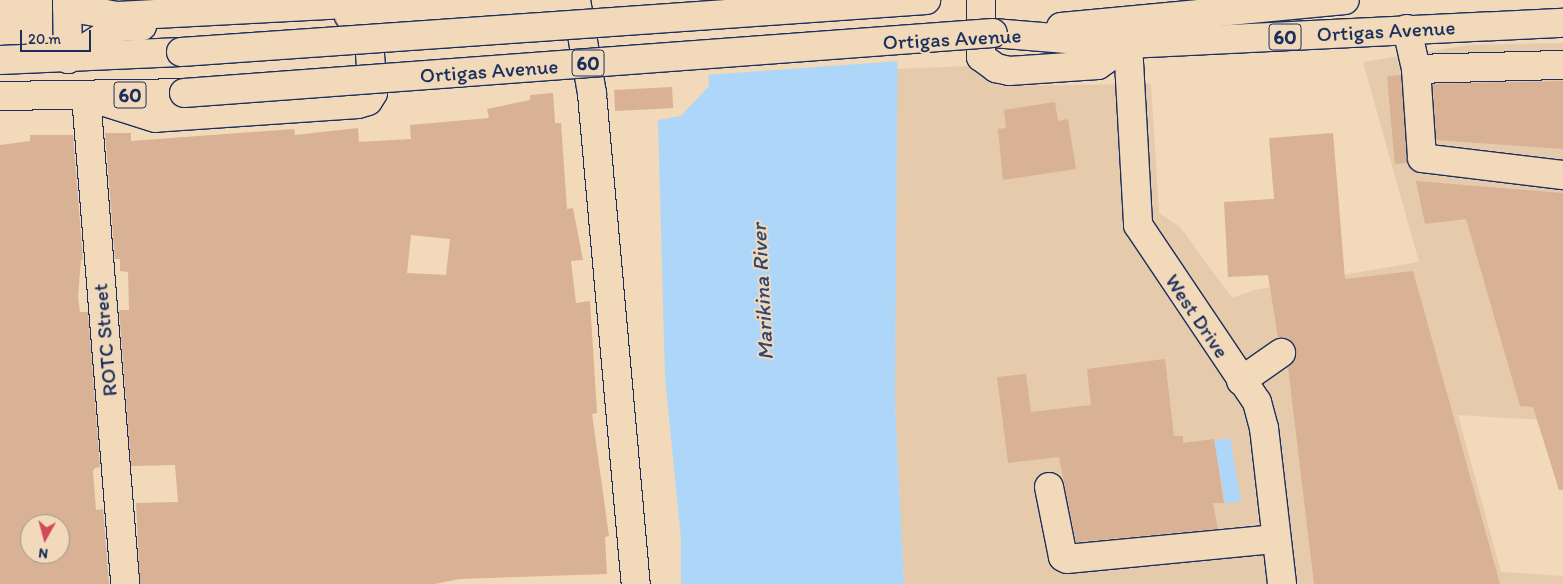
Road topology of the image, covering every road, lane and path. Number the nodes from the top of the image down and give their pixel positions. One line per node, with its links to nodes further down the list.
1 (562, 0): 7 (street)
2 (576, 0): 23 (street)
3 (926, 0): 11 (street, Ortigas Avenue / 60, bridge)
4 (981, 0): 10 (street)
5 (1345, 0): 10 (street, 60)
6 (67, 4): 7 (street); 11 (street)
7 (367, 15): 11 (street); 16 (street)
8 (1563, 23): 9 (street, Ortigas Avenue / 60)
9 (1407, 29): 10 (street, Ortigas Avenue / 60); 14 (street)
10 (1124, 33): 16 (street, Ortigas Avenue / 60, bridge); 19 (street, West Drive)
11 (68, 59): 12 (street, 60)
12 (0, 60)
13 (1563, 65): 14 (street)
14 (1416, 69): 17 (street)
15 (0, 96): 16 (street, 60)
16 (86, 96): 22 (street, ROTC Street)
17 (1563, 175)
18 (1280, 353): 19 (street)
19 (1241, 381): 21 (street, West Drive)
20 (1049, 487): 21 (street)
21 (1276, 539): 24 (street, West Drive)
22 (125, 584)
23 (636, 584)
24 (1282, 584)

